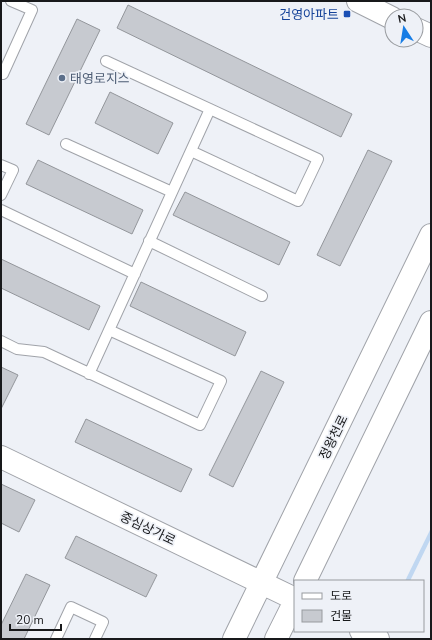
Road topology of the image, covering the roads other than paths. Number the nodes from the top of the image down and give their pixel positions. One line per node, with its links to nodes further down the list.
1 (11, 1): 5 (lane)
2 (358, 1): 3 (street)
3 (384, 14)
4 (106, 61): 6 (lane)
5 (1, 73)
6 (210, 109): 8 (lane); 8 (lane)
7 (66, 144): 10 (lane)
8 (191, 151): 10 (lane)
9 (1, 165): 11 (lane)
10 (172, 192): 14 (lane)
11 (1, 195)
12 (1, 210): 15 (lane)
13 (431, 235): 23 (street, 정왕천로)
14 (149, 241): 15 (lane); 16 (lane)
15 (135, 274): 18 (lane)
16 (262, 296)
17 (431, 322): 22 (street)
18 (109, 330): 20 (lane); 20 (lane)
19 (1, 341): 20 (lane)
20 (89, 374)
21 (1, 457): 23 (street, 중심상가로)
22 (305, 580)
23 (262, 583): 24 (street, 중심상가로); 29 (street, 정왕천로)
24 (294, 599)
25 (294, 602): 30 (street)
26 (363, 632): 31 (street)
27 (56, 639): 28 (lane)
28 (95, 639)
29 (234, 639)
30 (276, 639)
31 (378, 639)

